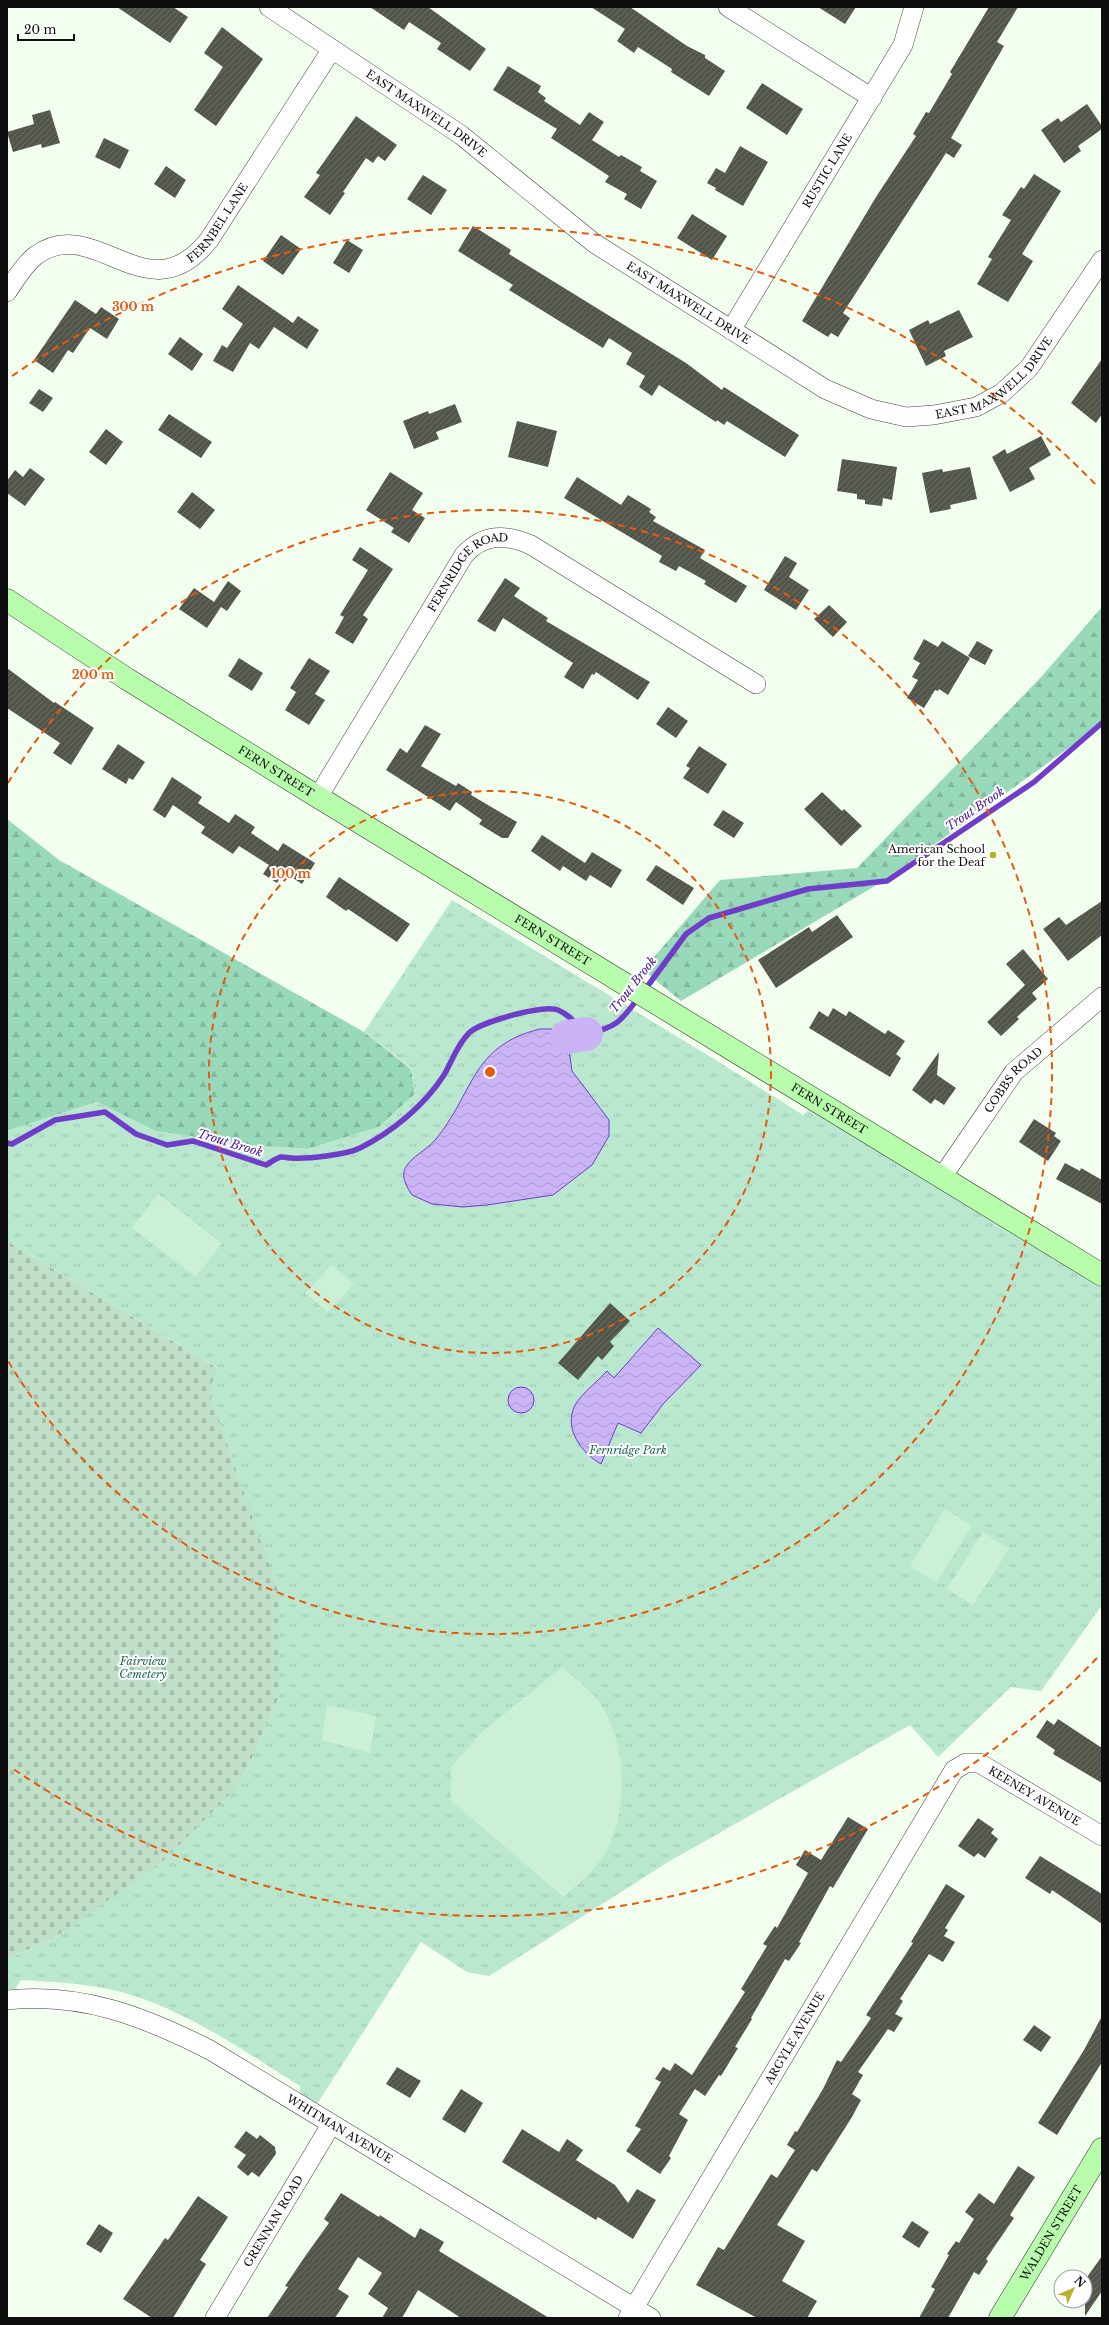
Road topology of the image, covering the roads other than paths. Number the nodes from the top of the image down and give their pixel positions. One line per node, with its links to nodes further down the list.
1 (269, 7): 4 (street, EAST MAXWELL DRIVE)
2 (728, 7): 5 (street)
3 (914, 7): 5 (street, RUSTIC LANE)
4 (332, 49): 7 (street, FERNBEL LANE); 8 (street, EAST MAXWELL DRIVE)
5 (872, 98): 8 (street, RUSTIC LANE)
6 (1102, 260): 8 (street, EAST MAXWELL DRIVE)
7 (7, 292)
8 (731, 330)
9 (7, 601): 11 (street, FERN STREET)
10 (756, 684): 11 (street, FERNRIDGE ROAD)
11 (318, 797): 13 (street, FERN STREET)
12 (1102, 997): 13 (street, COBBS ROAD)
13 (942, 1177): 14 (street, FERN STREET)
14 (1102, 1275)
15 (966, 1763): 16 (street, KEENEY AVENUE); 20 (street, ARGYLE AVENUE)
16 (1102, 1836)
17 (7, 2000): 18 (street, WHITMAN AVENUE)
18 (331, 2125): 20 (street, WHITMAN AVENUE); 21 (street, GRENNAN ROAD)
19 (1102, 2149): 23 (street, WALDEN STREET)
20 (631, 2313): 22 (street, WHITMAN AVENUE)
21 (215, 2318)
22 (651, 2318)
23 (1000, 2318)

